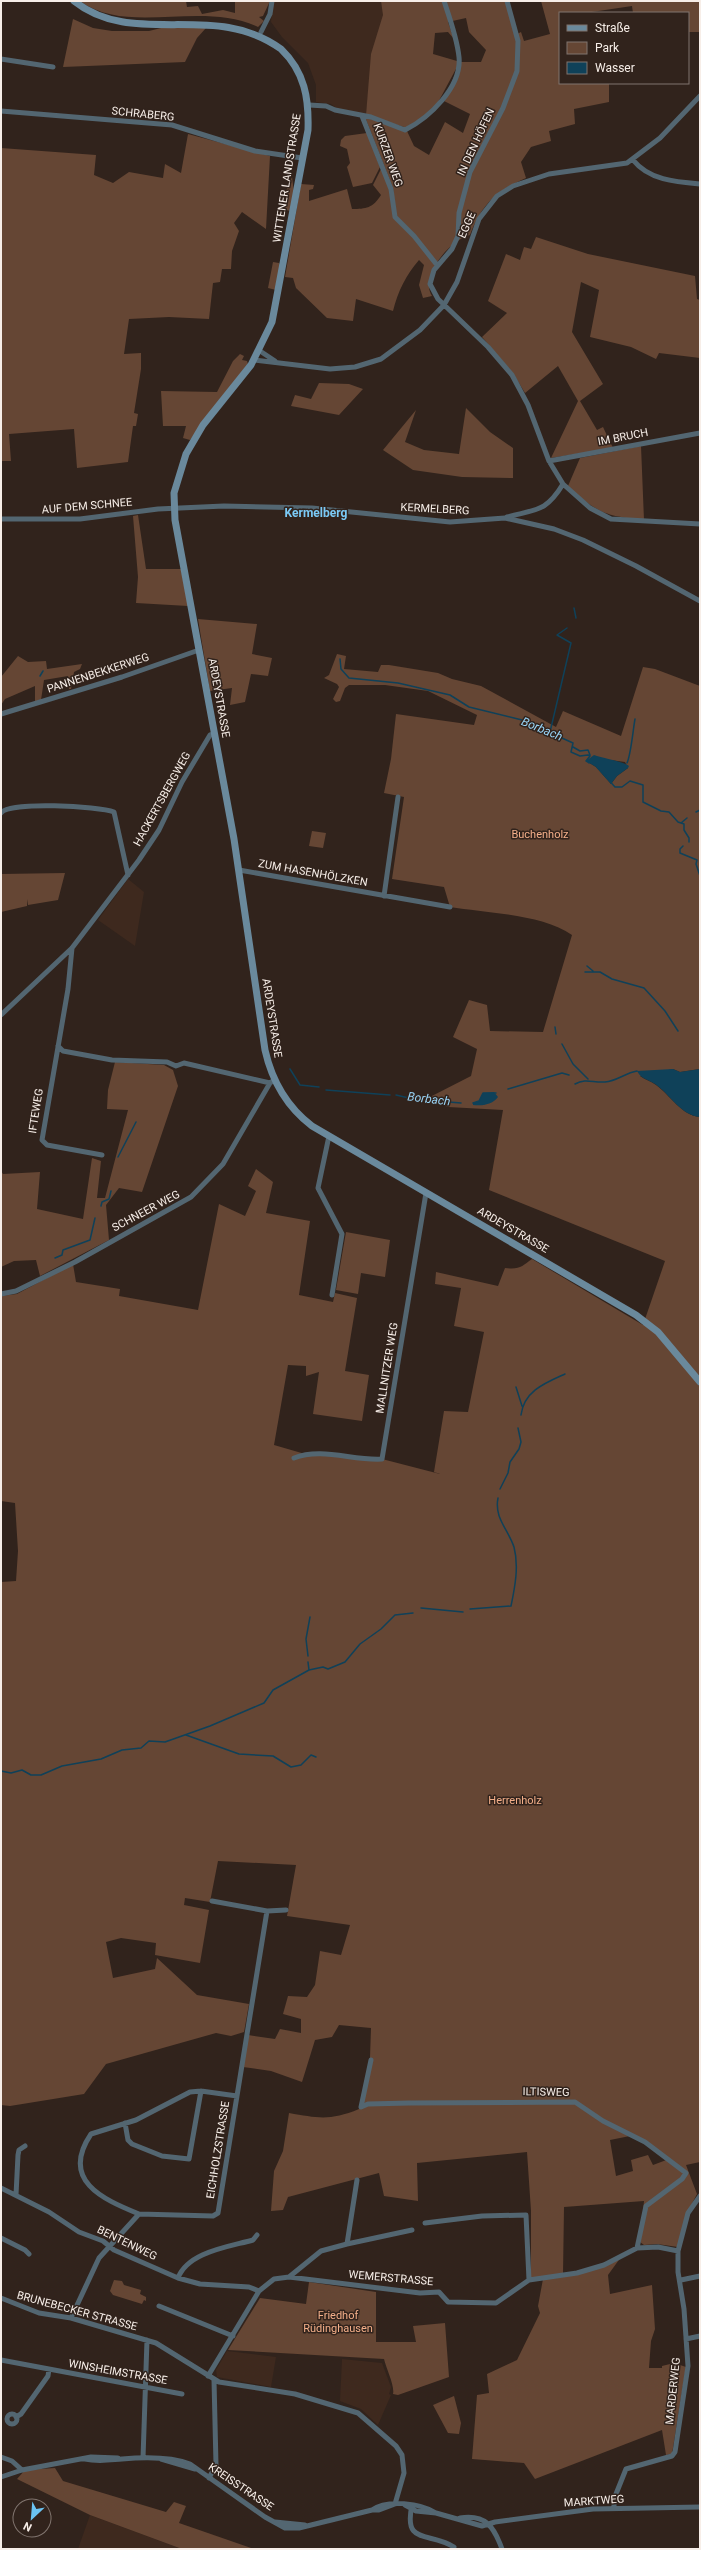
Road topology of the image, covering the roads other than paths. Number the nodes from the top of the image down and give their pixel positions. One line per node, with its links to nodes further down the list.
1 (74, 1): 5 (main road, WITTENER LANDSTRASSE)
2 (272, 1): 5 (street)
3 (444, 1): 11 (street)
4 (507, 1): 15 (street, IN DEN HÖFEN)
5 (260, 32): 9 (main road, WITTENER LANDSTRASSE)
6 (1, 59): 7 (street)
7 (53, 67)
8 (700, 96): 13 (street, EGGE)
9 (309, 105): 11 (street, KURZER WEG); 12 (main road, WITTENER LANDSTRASSE)
10 (1, 111): 12 (street, SCHRABERG)
11 (362, 116): 15 (street, KURZER WEG)
12 (302, 158): 17 (main road, WITTENER LANDSTRASSE)
13 (633, 160): 14 (street); 16 (street, EGGE)
14 (700, 184)
15 (437, 265): 16 (street, IN DEN HÖFEN)
16 (444, 305): 19 (street, EGGE); 21 (street)
17 (260, 351): 18 (main road, WITTENER LANDSTRASSE); 19 (street, EGGE)
18 (254, 360): 19 (street, EGGE); 23 (main road, WITTENER LANDSTRASSE)
19 (274, 361)
20 (700, 433): 21 (street, IM BRUCH)
21 (549, 461): 22 (street)
22 (563, 484): 24 (street); 26 (street)
23 (174, 509): 24 (street, KERMELBERG); 25 (street, AUF DEM SCHNEE); 28 (main road, ARDEYSTRASSE)
24 (505, 518): 27 (street, KERMELBERG)
25 (1, 519)
26 (700, 524)
27 (700, 602)
28 (199, 650): 29 (street, PANNENBEKKERWEG); 30 (main road, ARDEYSTRASSE)
29 (1, 714)
30 (214, 734): 33 (main road, ARDEYSTRASSE); 34 (street, HACKERTSBERGWEG)
31 (398, 797): 35 (street)
32 (1, 813): 34 (street, HACKERTSBERGWEG)
33 (239, 870): 35 (street, ZUM HASENHÖLZKEN); 40 (main road, ARDEYSTRASSE)
34 (128, 875): 37 (street, HACKERTSBERGWEG)
35 (384, 896): 36 (street, ZUM HASENHÖLZKEN)
36 (450, 907)
37 (72, 948): 38 (street, HACKERTSBERGWEG); 39 (street, HACKERTSBERGWEG)
38 (1, 1015)
39 (58, 1046): 40 (street); 42 (street, IFTEWEG)
40 (272, 1081): 41 (main road, ARDEYSTRASSE); 44 (street, SCHNEER WEG)
41 (328, 1136): 43 (main road, ARDEYSTRASSE); 45 (street)
42 (102, 1155)
43 (426, 1193): 46 (main road, ARDEYSTRASSE); 47 (street, MALLNITZER WEG)
44 (1, 1294)
45 (332, 1295)
46 (700, 1382)
47 (294, 1458)
48 (212, 1901): 50 (street)
49 (286, 1910): 50 (street)
50 (267, 1911): 53 (street, EICHHOLZSTRASSE)
51 (371, 2060): 67 (street, ILTISWEG)
52 (201, 2091): 53 (street); 54 (street); 54 (street)
53 (237, 2096): 60 (street, EICHHOLZSTRASSE)
54 (125, 2124): 60 (street)
55 (24, 2146): 58 (street)
56 (357, 2180): 65 (street)
57 (1, 2188): 58 (street, BENTENWEG)
58 (16, 2195): 66 (street, BENTENWEG)
59 (700, 2196): 68 (street, MARDERWEG)
60 (139, 2214): 66 (street)
61 (425, 2223): 73 (street)
62 (412, 2230): 65 (street)
63 (257, 2235): 72 (street)
64 (1, 2238): 69 (street)
65 (348, 2244): 71 (street)
66 (109, 2245): 72 (street, BENTENWEG); 78 (street)
67 (637, 2248): 68 (street, WEMERSTRASSE); 73 (street, WEMERSTRASSE)
68 (678, 2251): 74 (street, MARDERWEG)
69 (29, 2254)
70 (700, 2276): 74 (street)
71 (289, 2277): 73 (street, WEMERSTRASSE); 75 (street, WEMERSTRASSE)
72 (178, 2278): 75 (street, BENTENWEG)
73 (530, 2280)
74 (681, 2280): 81 (street, MARDERWEG)
75 (259, 2291): 79 (street, WEMERSTRASSE)
76 (1, 2298): 78 (street, BRUNEBECKER STRASSE)
77 (159, 2306): 79 (street)
78 (71, 2318): 82 (street, BRUNEBECKER STRASSE)
79 (233, 2336): 85 (street, WEMERSTRASSE)
80 (700, 2336): 81 (street)
81 (686, 2338): 98 (street, MARDERWEG)
82 (148, 2340): 85 (street, BRUNEBECKER STRASSE); 87 (street)
83 (1, 2360): 84 (street, WINSHEIMSTRASSE)
84 (49, 2370): 87 (street, WINSHEIMSTRASSE); 89 (street)
85 (208, 2376): 86 (street, BRUNEBECKER STRASSE)
86 (214, 2380): 94 (street); 95 (street, BRUNEBECKER STRASSE)
87 (146, 2387): 88 (street, WINSHEIMSTRASSE); 91 (street)
88 (182, 2394)
89 (16, 2417)
90 (3, 2457): 92 (street)
91 (143, 2458): 92 (street, KREISSTRASSE); 94 (street, KREISSTRASSE)
92 (22, 2470): 93 (street, KREISSTRASSE)
93 (1, 2477)
94 (209, 2478): 95 (street, KREISSTRASSE)
95 (395, 2504): 96 (street, KREISSTRASSE)
96 (411, 2507): 99 (street, KREISSTRASSE); 100 (street)
97 (700, 2507): 98 (street, MARKTWEG)
98 (614, 2508): 99 (street, MARKTWEG)
99 (490, 2525): 101 (street)
100 (454, 2547)
101 (502, 2549)

